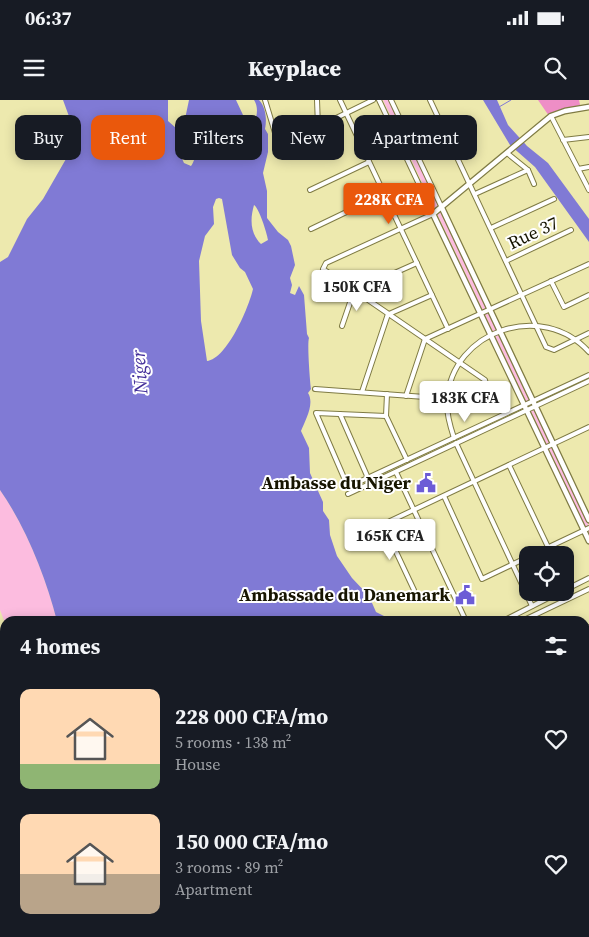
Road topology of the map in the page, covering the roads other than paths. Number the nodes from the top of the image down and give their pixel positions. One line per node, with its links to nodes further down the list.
1 (265, 100): 13 (street)
2 (316, 100): 10 (street)
3 (340, 100): 9 (street)
4 (373, 100): 9 (street)
5 (379, 100): 29 (street)
6 (391, 100): 28 (street)
7 (430, 100): 21 (street)
8 (589, 107): 12 (street)
9 (346, 113): 11 (street); 17 (street)
10 (317, 115)
11 (342, 115)
12 (551, 116): 15 (street); 16 (street)
13 (272, 124)
14 (589, 137): 15 (street)
15 (563, 140): 19 (street)
16 (507, 153): 20 (street); 21 (street)
17 (369, 162): 23 (street); 25 (street)
18 (589, 167): 19 (street)
19 (578, 169): 24 (street)
20 (528, 170): 22 (street); 26 (street)
21 (470, 184): 26 (street); 28 (street)
22 (534, 184)
23 (310, 190)
24 (589, 190)
25 (384, 194): 31 (street); 32 (street)
26 (474, 194): 30 (street)
27 (554, 199): 30 (street)
28 (442, 208): 29 (street); 42 (street)
29 (433, 214): 32 (street); 44 (street)
30 (490, 228): 34 (street)
31 (311, 229)
32 (401, 229): 35 (street); 38 (street)
33 (571, 230): 34 (street, Rue 37)
34 (506, 260): 39 (street)
35 (417, 263): 38 (street); 40 (street)
36 (589, 264): 37 (street)
37 (551, 281): 39 (street); 41 (street)
38 (354, 292): 43 (street); 46 (street)
39 (522, 294): 42 (street); 45 (street)
40 (432, 295): 43 (street); 47 (street)
41 (589, 295)
42 (490, 309): 44 (street); 48 (street)
43 (388, 314): 51 (street); 58 (street)
44 (481, 314): 47 (street); 50 (street)
45 (536, 325): 48 (street); 52 (street); 52 (street)
46 (342, 326)
47 (448, 329): 51 (street)
48 (500, 330): 50 (street); 62 (street)
49 (589, 333): 52 (street)
50 (491, 334): 54 (street); 63 (street)
51 (425, 339): 54 (street); 60 (street)
52 (575, 340): 53 (street)
53 (589, 352)
54 (461, 363): 61 (street); 61 (street)
55 (589, 375): 62 (street)
56 (589, 381): 62 (street)
57 (315, 389): 58 (street)
58 (362, 392): 59 (street)
59 (388, 394): 60 (street); 65 (street)
60 (406, 396): 61 (street)
61 (447, 399): 68 (street)
62 (534, 404): 63 (street); 70 (street)
63 (526, 408): 68 (street); 69 (street); 71 (street)
64 (340, 414): 65 (street); 75 (street); 75 (street)
65 (386, 416): 72 (street)
66 (588, 428): 67 (street); 70 (street)
67 (589, 434)
68 (454, 438): 72 (street)
69 (456, 443): 74 (street); 76 (street)
70 (553, 444): 71 (street); 80 (street)
71 (545, 448): 73 (street); 82 (street)
72 (406, 460): 75 (street)
73 (509, 465): 76 (street); 85 (street)
74 (396, 472): 77 (street); 79 (street)
75 (368, 478)
76 (473, 482): 78 (street); 88 (street)
77 (348, 494)
78 (444, 496): 79 (street); 88 (street)
79 (413, 510): 81 (street); 95 (street)
80 (589, 520)
81 (383, 524): 83 (street); 92 (street)
82 (586, 529): 84 (street); 86 (street)
83 (350, 540)
84 (589, 541)
85 (548, 546)
86 (550, 546)
87 (519, 561): 88 (street)
88 (512, 564): 94 (street)
89 (589, 578): 90 (street)
90 (574, 586)
91 (589, 588): 97 (street)
92 (414, 590)
93 (542, 601): 94 (street)
94 (532, 606): 96 (street)
95 (464, 616)
96 (513, 616)
97 (532, 616)

